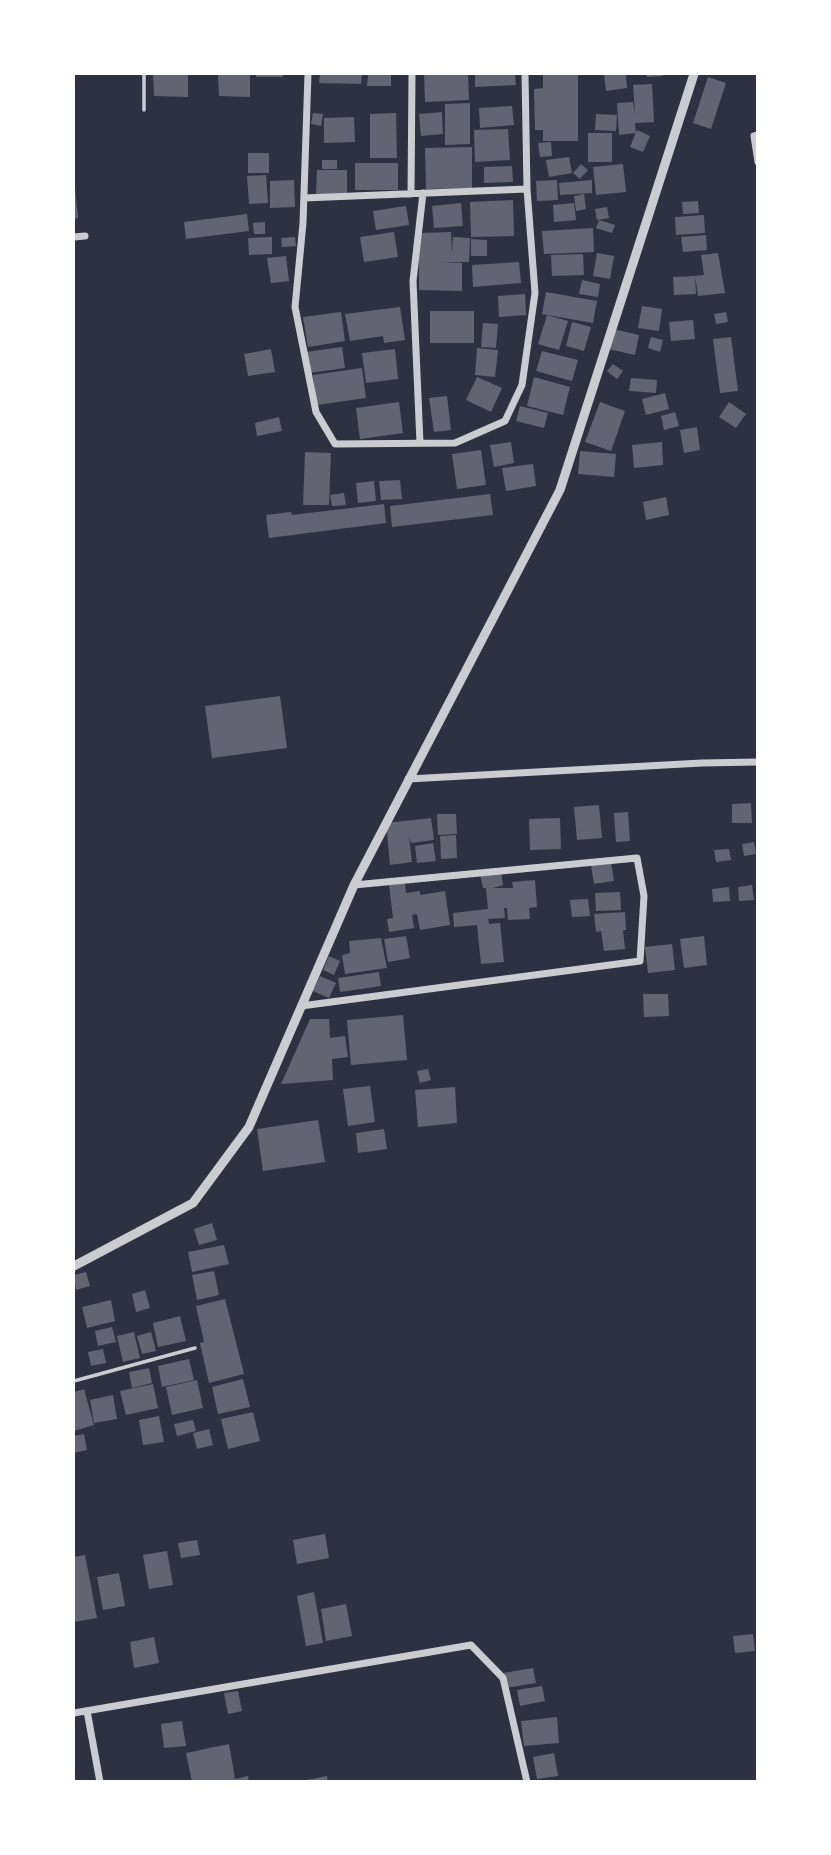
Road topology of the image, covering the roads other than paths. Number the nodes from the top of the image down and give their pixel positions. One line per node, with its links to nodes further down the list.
1 (144, 74): 6 (lane)
2 (308, 74): 12 (street)
3 (412, 74): 11 (street)
4 (525, 74): 9 (street)
5 (694, 74): 17 (street)
6 (144, 110)
7 (758, 135): 8 (street)
8 (758, 162)
9 (527, 189): 10 (street); 15 (street)
10 (423, 193): 11 (street); 15 (street)
11 (411, 194): 12 (street)
12 (304, 198): 15 (street)
13 (85, 236): 14 (street)
14 (74, 237)
15 (420, 443)
16 (758, 762): 17 (street)
17 (408, 779): 18 (street)
18 (354, 886): 19 (street); 19 (street)
19 (301, 1006): 20 (street)
20 (74, 1266)
21 (195, 1348): 22 (lane)
22 (74, 1381)
23 (87, 1711): 24 (street); 25 (street); 26 (street)
24 (74, 1713)
25 (100, 1782)
26 (527, 1782)

